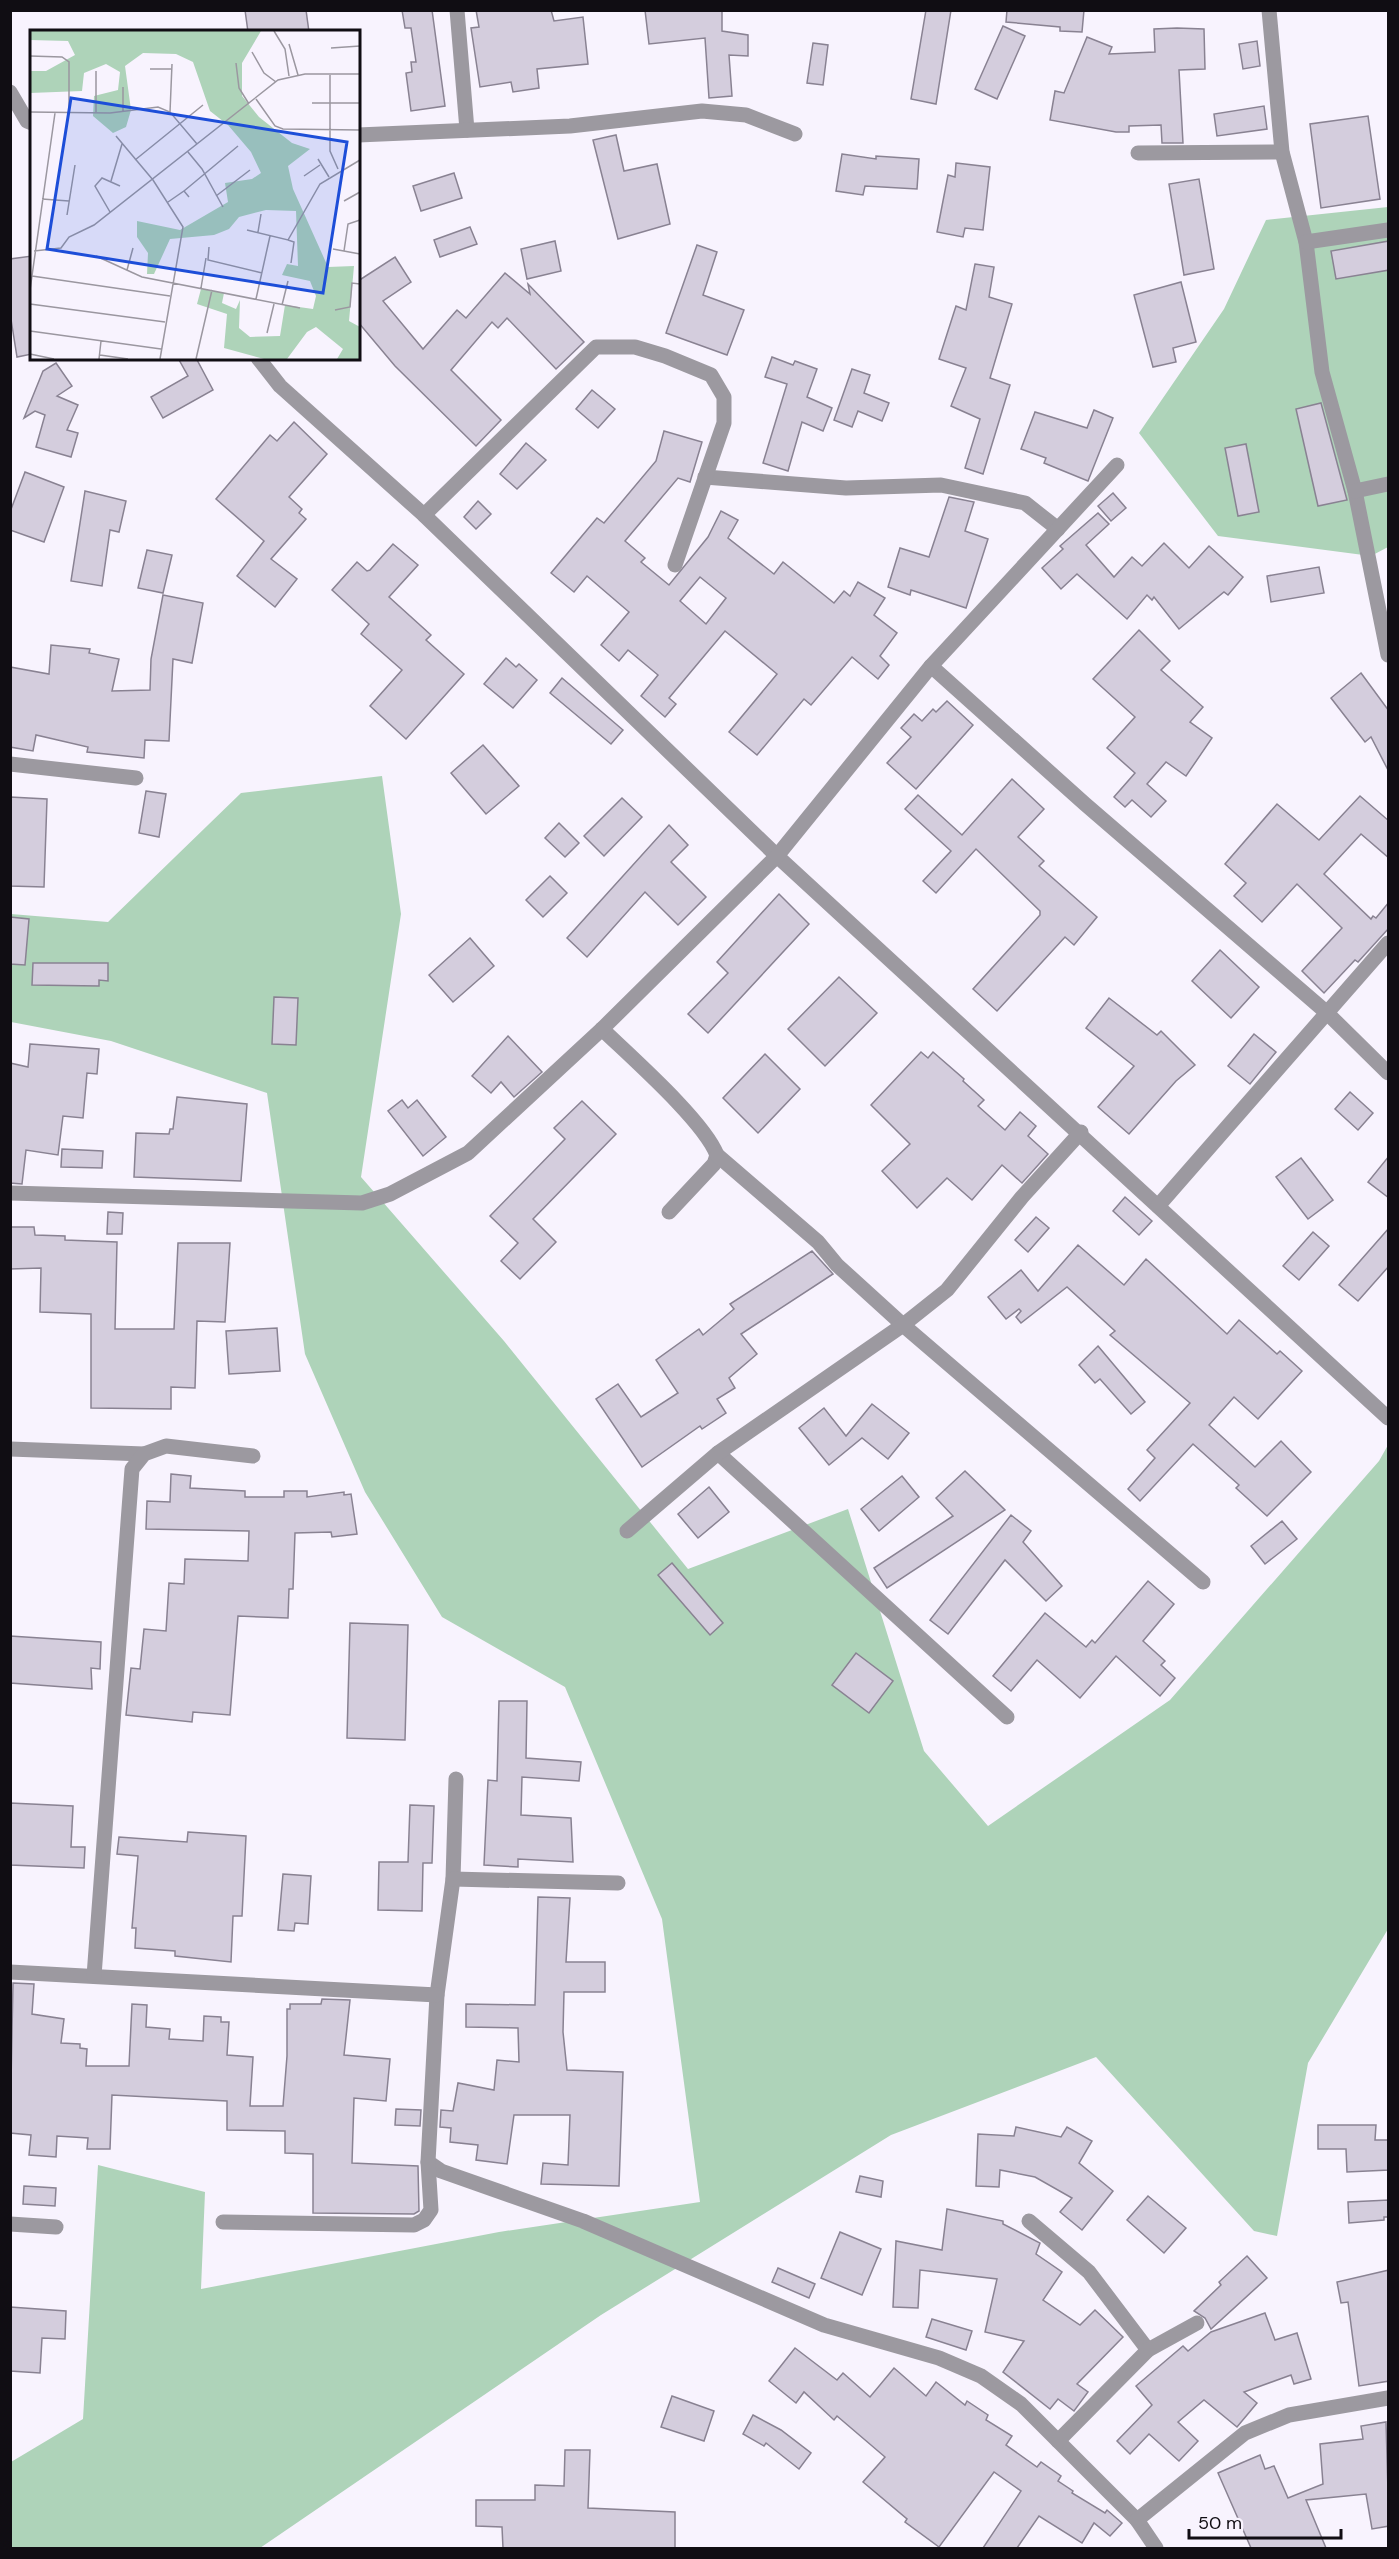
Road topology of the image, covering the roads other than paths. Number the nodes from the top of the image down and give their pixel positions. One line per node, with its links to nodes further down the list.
1 (457, 10): 5 (street)
2 (1269, 10): 8 (street)
3 (10, 92): 4 (street)
4 (30, 122)
5 (467, 130): 6 (street); 7 (street)
6 (795, 134)
7 (360, 135)
8 (1282, 152): 9 (street); 11 (street)
9 (1138, 153)
10 (1389, 230): 11 (street)
11 (1306, 242): 16 (street)
12 (260, 360): 17 (street)
13 (1117, 465): 18 (street)
14 (705, 477): 17 (street); 18 (street); 19 (street)
15 (1389, 484): 16 (street)
16 (1355, 491): 20 (street)
17 (424, 515): 24 (street)
18 (1058, 529): 21 (street)
19 (675, 565)
20 (1389, 655)
21 (932, 666): 24 (street); 26 (street)
22 (10, 764): 23 (street)
23 (136, 778)
24 (777, 856): 27 (street); 29 (street)
25 (1389, 943): 26 (street)
26 (1326, 1012): 28 (street); 32 (street)
27 (602, 1029): 30 (street); 31 (street)
28 (1389, 1073)
29 (1081, 1132): 32 (street); 34 (street)
30 (717, 1155): 33 (street); 34 (street)
31 (10, 1193)
32 (1158, 1206): 35 (street)
33 (669, 1212)
34 (903, 1325): 37 (street); 41 (street)
35 (1389, 1419)
36 (10, 1449): 38 (street)
37 (718, 1453): 40 (street); 42 (street)
38 (144, 1454): 39 (street); 47 (street)
39 (253, 1456)
40 (627, 1531)
41 (1203, 1582)
42 (1007, 1717)
43 (456, 1779): 44 (street)
44 (453, 1879): 45 (street); 48 (street)
45 (618, 1883)
46 (10, 1972): 47 (street)
47 (94, 1976): 48 (street)
48 (437, 1995): 49 (street)
49 (428, 2162): 51 (street); 57 (street)
50 (1029, 2221): 55 (street)
51 (224, 2222)
52 (10, 2224): 53 (street)
53 (56, 2227)
54 (1197, 2323): 55 (street)
55 (1148, 2350): 57 (street)
56 (1389, 2398): 58 (street)
57 (1058, 2441): 58 (street)
58 (1137, 2520): 59 (street)
59 (1155, 2548)

